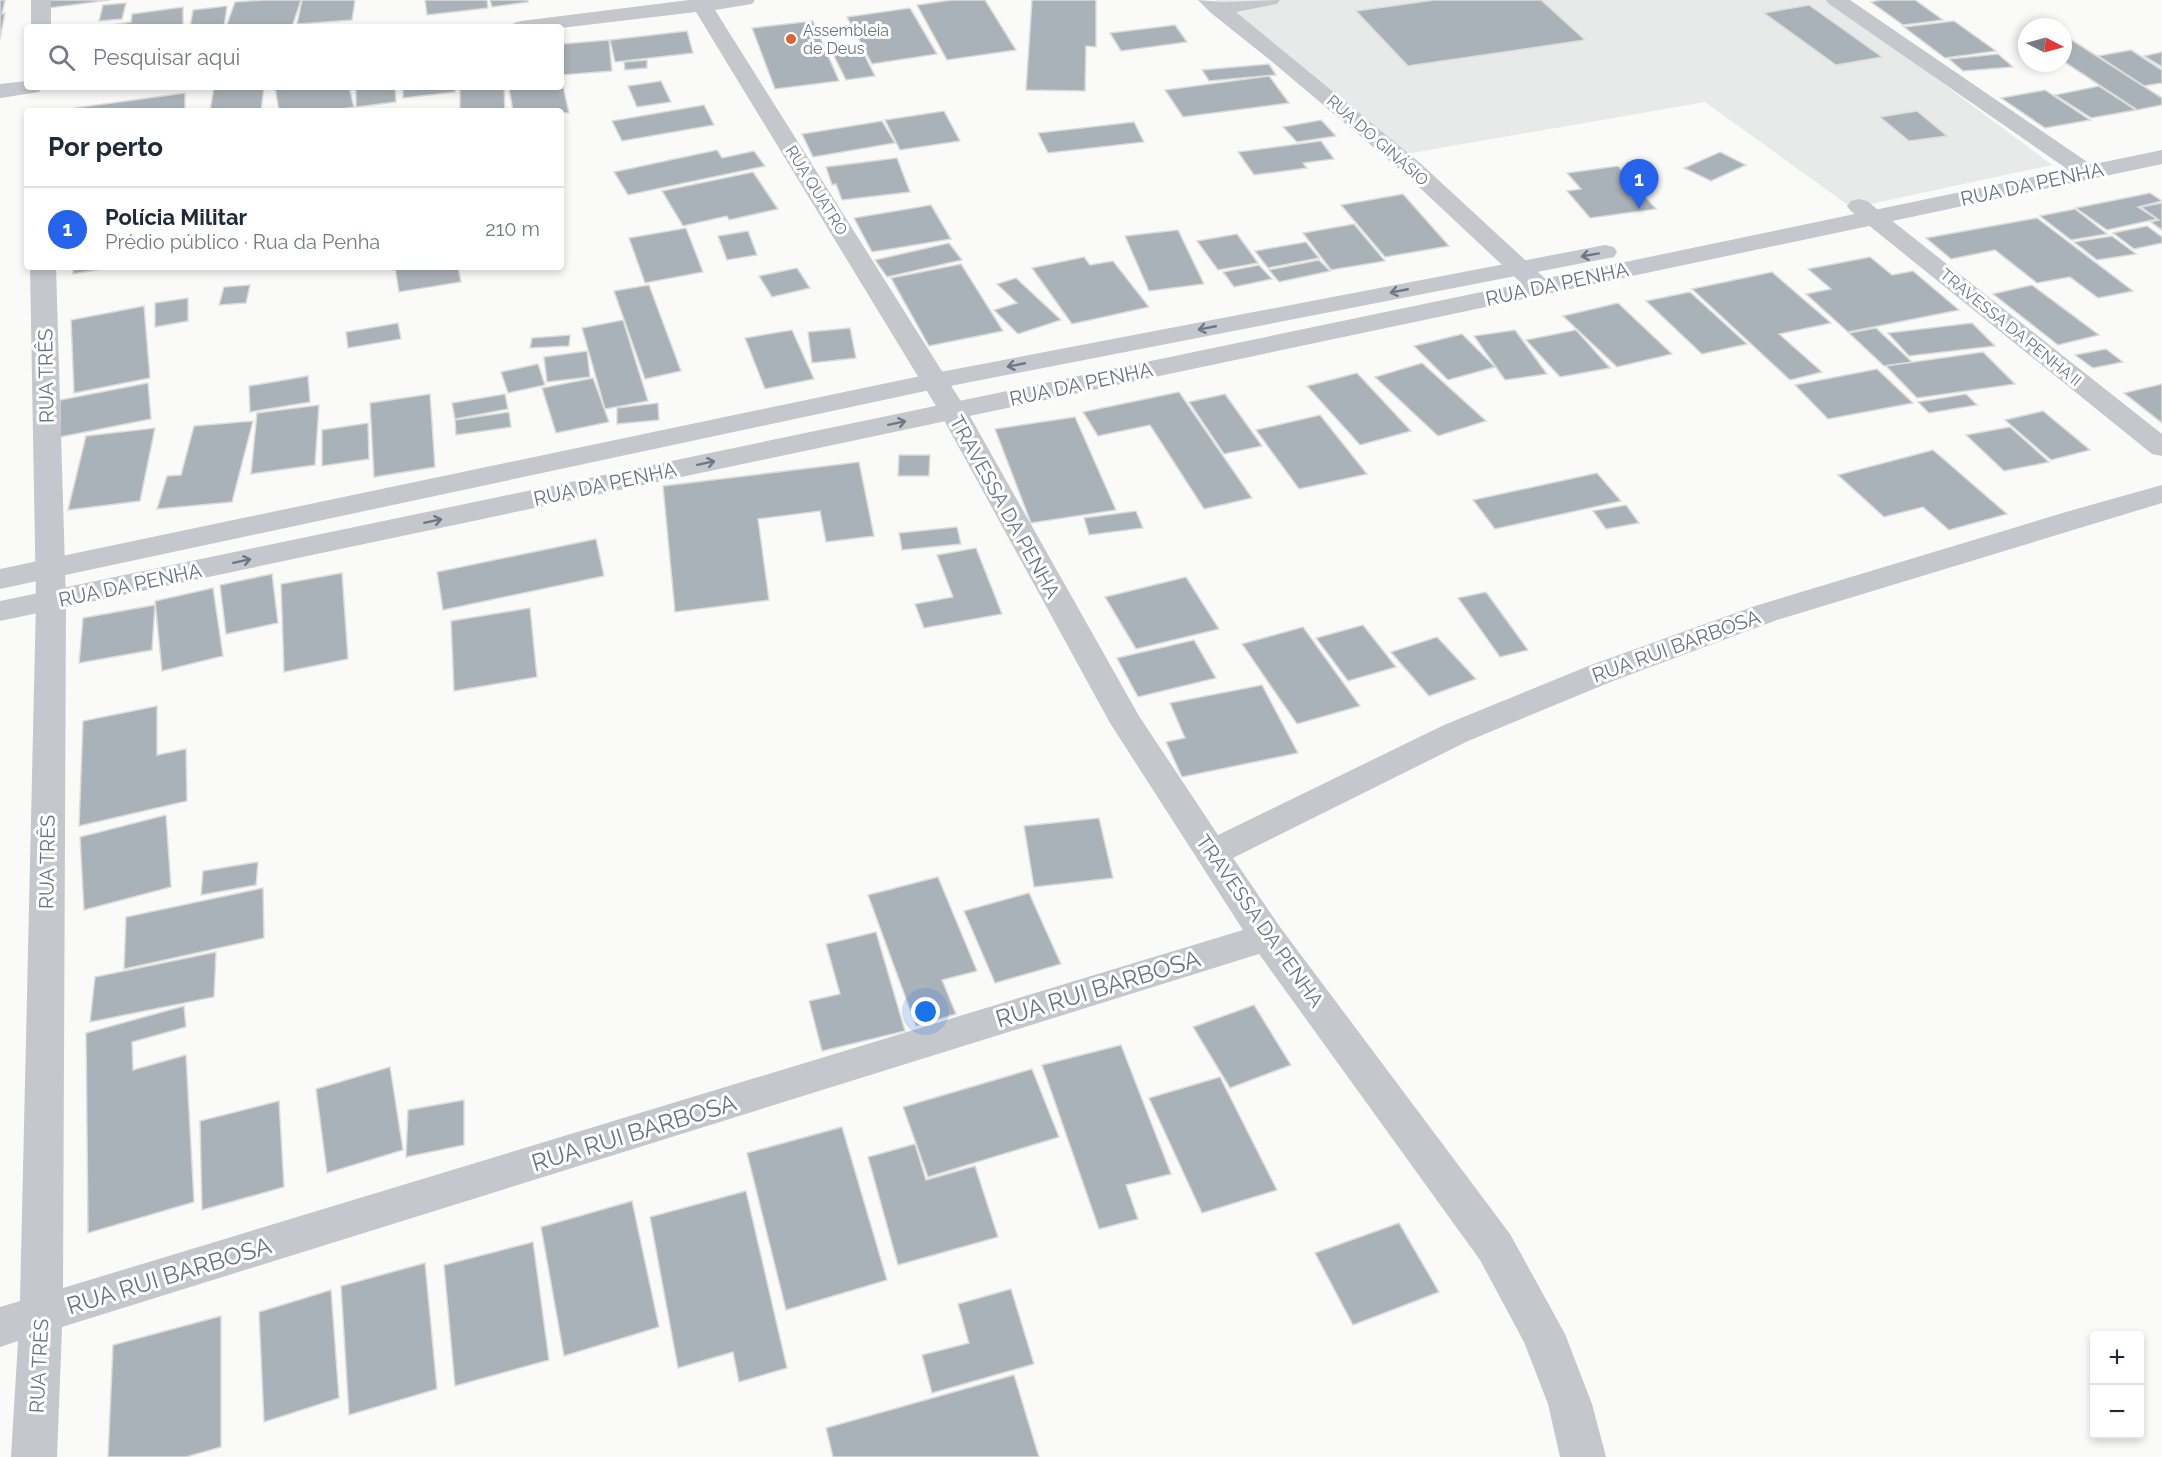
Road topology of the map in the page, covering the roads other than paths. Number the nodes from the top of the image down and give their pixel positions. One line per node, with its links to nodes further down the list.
1 (41, 0): 7 (street)
2 (745, 0): 4 (street)
3 (1269, 0): 6 (street)
4 (700, 2): 8 (street); 18 (street, RUA QUATRO)
5 (1843, 3): 13 (street)
6 (1213, 4): 15 (street, RUA DO GINÁSIO)
7 (40, 24)
8 (542, 24)
9 (0, 91): 10 (street)
10 (37, 92)
11 (2162, 139): 13 (street, RUA DA PENHA)
12 (2162, 157): 13 (street, RUA DA PENHA)
13 (2079, 167): 14 (street, RUA DA PENHA)
14 (1867, 212): 15 (street, RUA DA PENHA, one-way to 15); 17 (street, RUA DA PENHA); 20 (street, TRAVESSA DA PENHA II)
15 (1519, 267): 17 (street, RUA DO GINÁSIO); 18 (street, RUA DA PENHA, one-way to 18)
16 (43, 270): 23 (street, RUA TRÊS)
17 (1541, 288): 19 (street, RUA DA PENHA)
18 (935, 381): 19 (street, TRAVESSA DA PENHA); 23 (street, RUA DA PENHA)
19 (953, 411): 23 (street, RUA DA PENHA, one-way to 19); 25 (street, TRAVESSA DA PENHA)
20 (2162, 448)
21 (2162, 494): 25 (street, RUA RUI BARBOSA)
22 (0, 579): 23 (street, RUA DA PENHA)
23 (50, 585): 24 (street, RUA DA PENHA); 27 (street, RUA TRÊS)
24 (0, 611)
25 (1212, 853): 26 (street, TRAVESSA DA PENHA)
26 (1267, 937): 27 (street, RUA RUI BARBOSA); 30 (street, TRAVESSA DA PENHA)
27 (41, 1316): 28 (street, RUA RUI BARBOSA); 29 (street, RUA TRÊS)
28 (0, 1327)
29 (34, 1457)
30 (1583, 1457)

